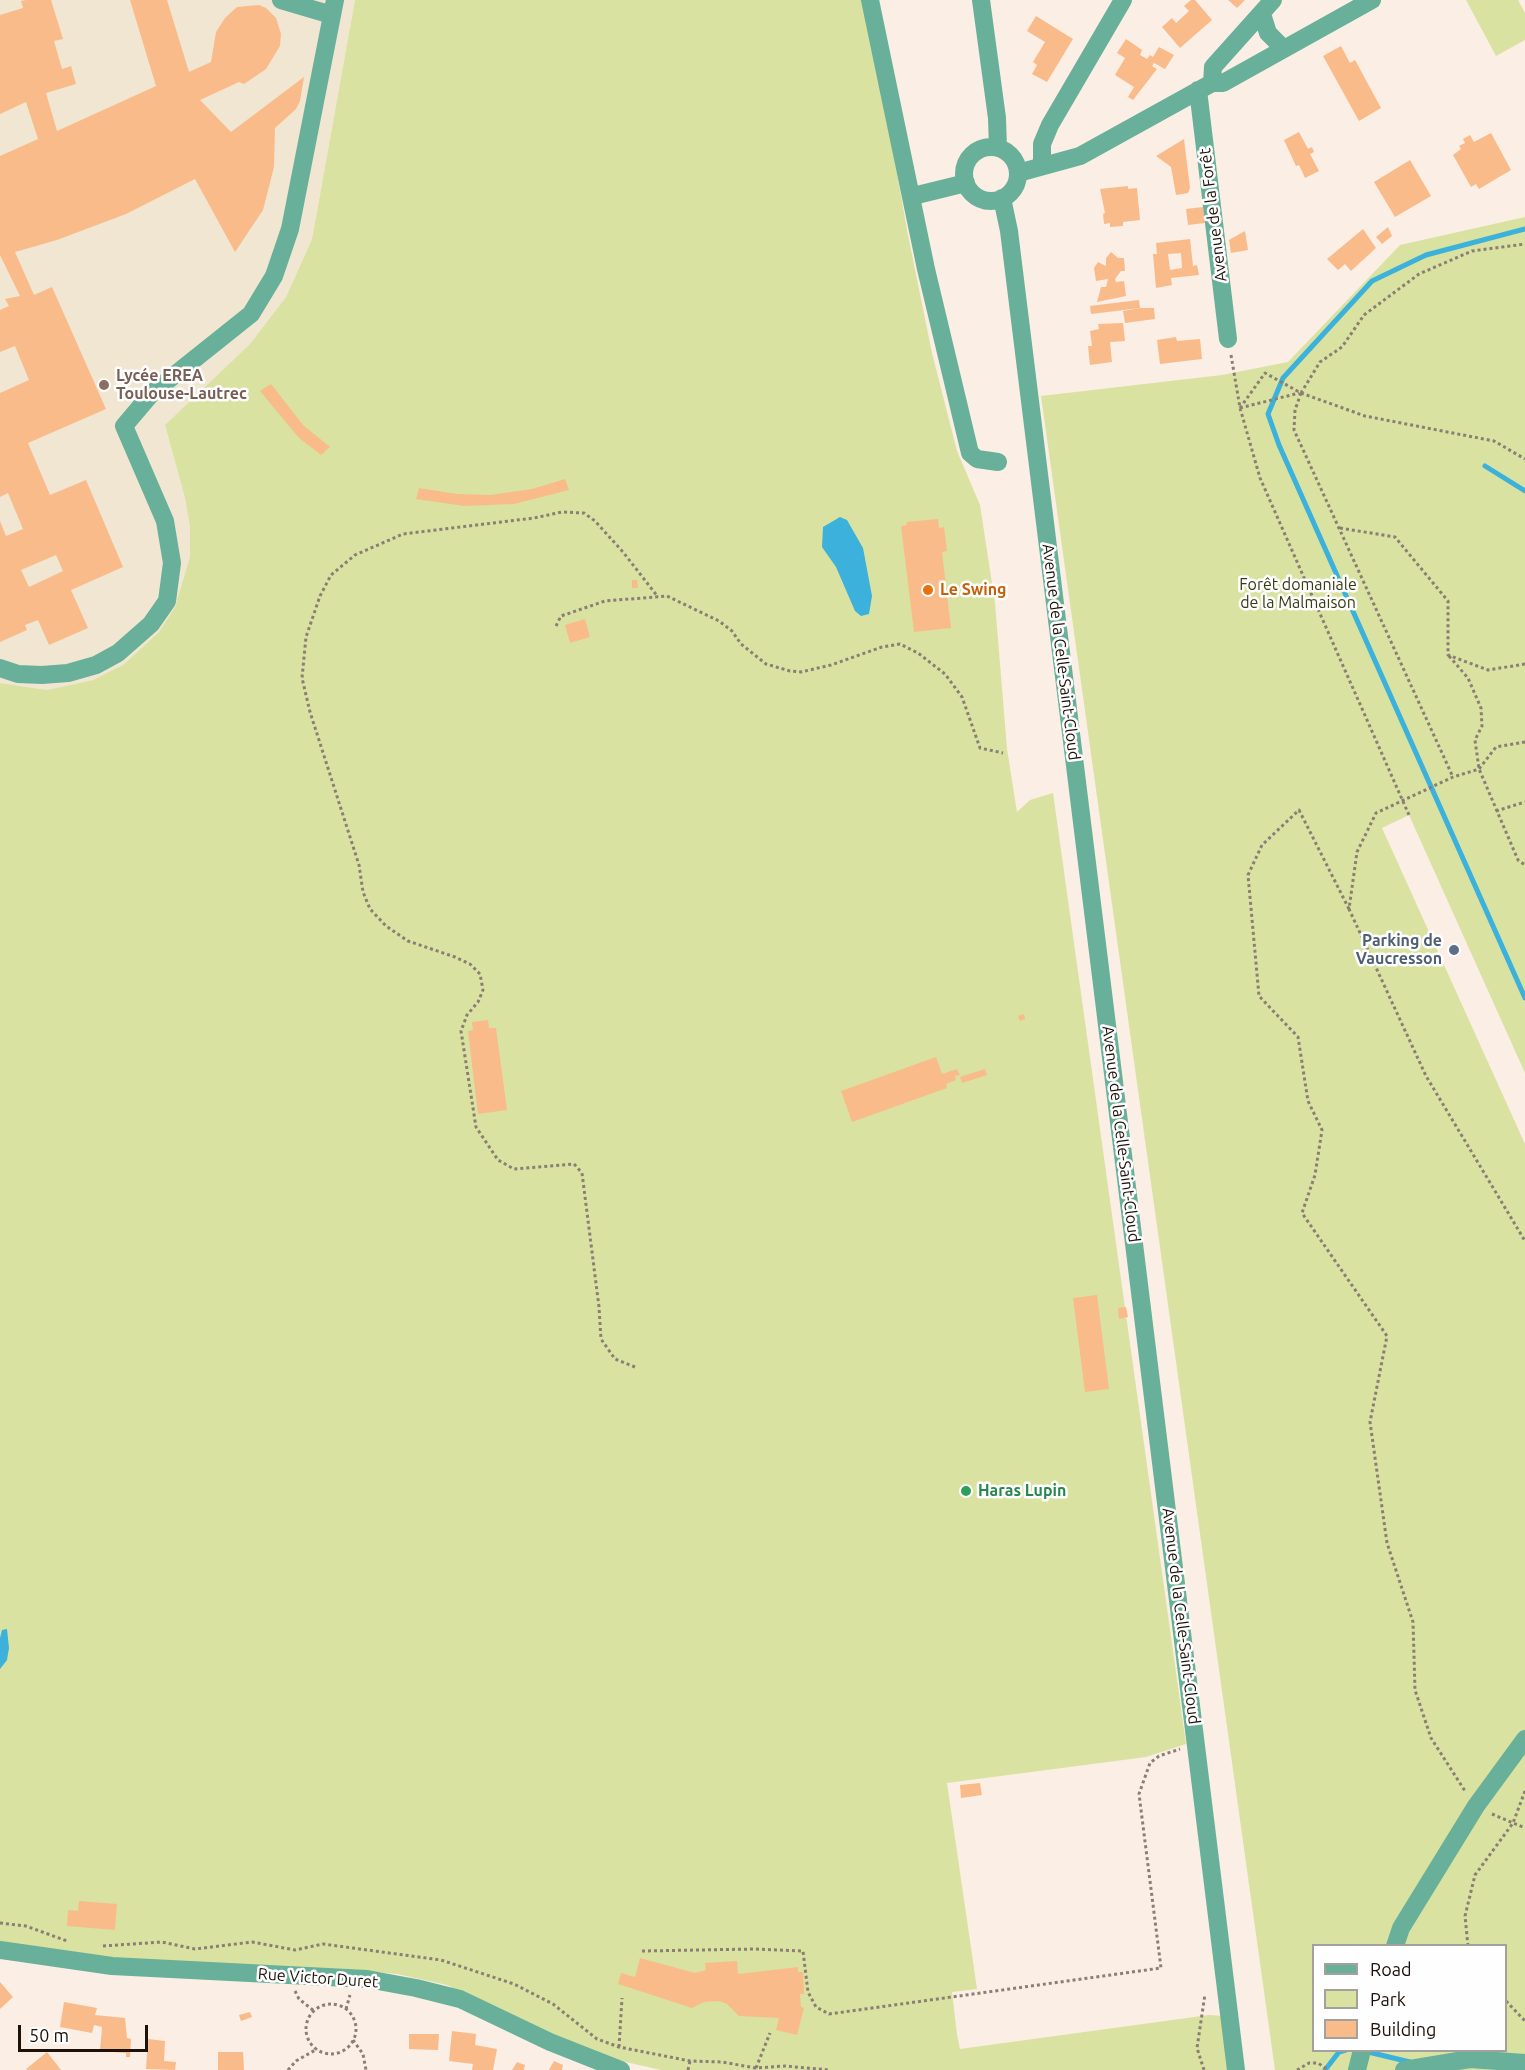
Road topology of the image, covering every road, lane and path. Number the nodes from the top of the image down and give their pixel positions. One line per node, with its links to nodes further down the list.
1 (281, 0): 7 (street)
2 (870, 0): 14 (street)
3 (981, 0): 10 (street)
4 (1123, 0): 11 (street)
5 (1372, 0): 8 (street)
6 (1267, 6): 8 (street); 9 (street)
7 (333, 7): 27 (street)
8 (1284, 49): 9 (street)
9 (1205, 86): 11 (street); 17 (street, Avenue de la Forêt)
10 (998, 148): 12 (street); 13 (street)
11 (1042, 165): 12 (street)
12 (1018, 173): 15 (street)
13 (966, 183): 14 (street); 15 (street)
14 (913, 196): 21 (street)
15 (1002, 198): 41 (street, Avenue de la Celle-Saint-Cloud)
16 (1525, 244): 18 (path)
17 (1228, 339): 19 (path)
18 (1301, 393): 19 (path); 19 (path); 20 (path); 22 (path)
19 (1240, 408): 32 (path)
20 (1525, 459)
21 (998, 462)
22 (1340, 528): 25 (path); 31 (path)
23 (658, 597): 24 (path); 29 (path); 39 (path)
24 (556, 626)
25 (1448, 655): 26 (path); 30 (path)
26 (1525, 664)
27 (0, 668)
28 (1525, 741): 30 (path)
29 (1003, 753)
30 (1479, 769): 31 (path); 34 (path)
31 (1453, 777): 32 (path)
32 (1401, 801): 35 (path); 37 (path)
33 (1525, 802): 34 (path)
34 (1496, 811): 36 (path)
35 (1409, 815)
36 (1525, 865)
37 (1349, 909): 38 (path); 43 (path)
38 (1525, 1241)
39 (635, 1368)
40 (1525, 1739): 43 (street)
41 (1197, 1746): 49 (path); 68 (street, Avenue de la Celle-Saint-Cloud)
42 (1525, 1791): 44 (path)
43 (1476, 1806): 44 (path); 46 (street)
44 (1513, 1822): 45 (path); 47 (path)
45 (1525, 1828)
46 (1396, 1944)
47 (1468, 1944)
48 (0, 1950): 50 (street, Rue Victor Duret)
49 (642, 1951)
50 (295, 1975): 54 (path); 64 (street, Rue Victor Duret)
51 (1205, 1994): 67 (path)
52 (622, 1998): 64 (path)
53 (1507, 2002): 55 (path)
54 (314, 2011): 57 (path); 58 (path)
55 (1525, 2021)
56 (770, 2033): 66 (path)
57 (353, 2040): 58 (path); 63 (path)
58 (317, 2049): 62 (path)
59 (1362, 2052): 71 (street)
60 (690, 2061): 65 (path)
61 (1525, 2064): 72 (street)
62 (288, 2070)
63 (366, 2070)
64 (619, 2070)
65 (688, 2070)
66 (755, 2070)
67 (1204, 2070)
68 (1236, 2070)
69 (1297, 2070): 70 (path)
70 (1328, 2070)
71 (1357, 2070)
72 (1404, 2070)

